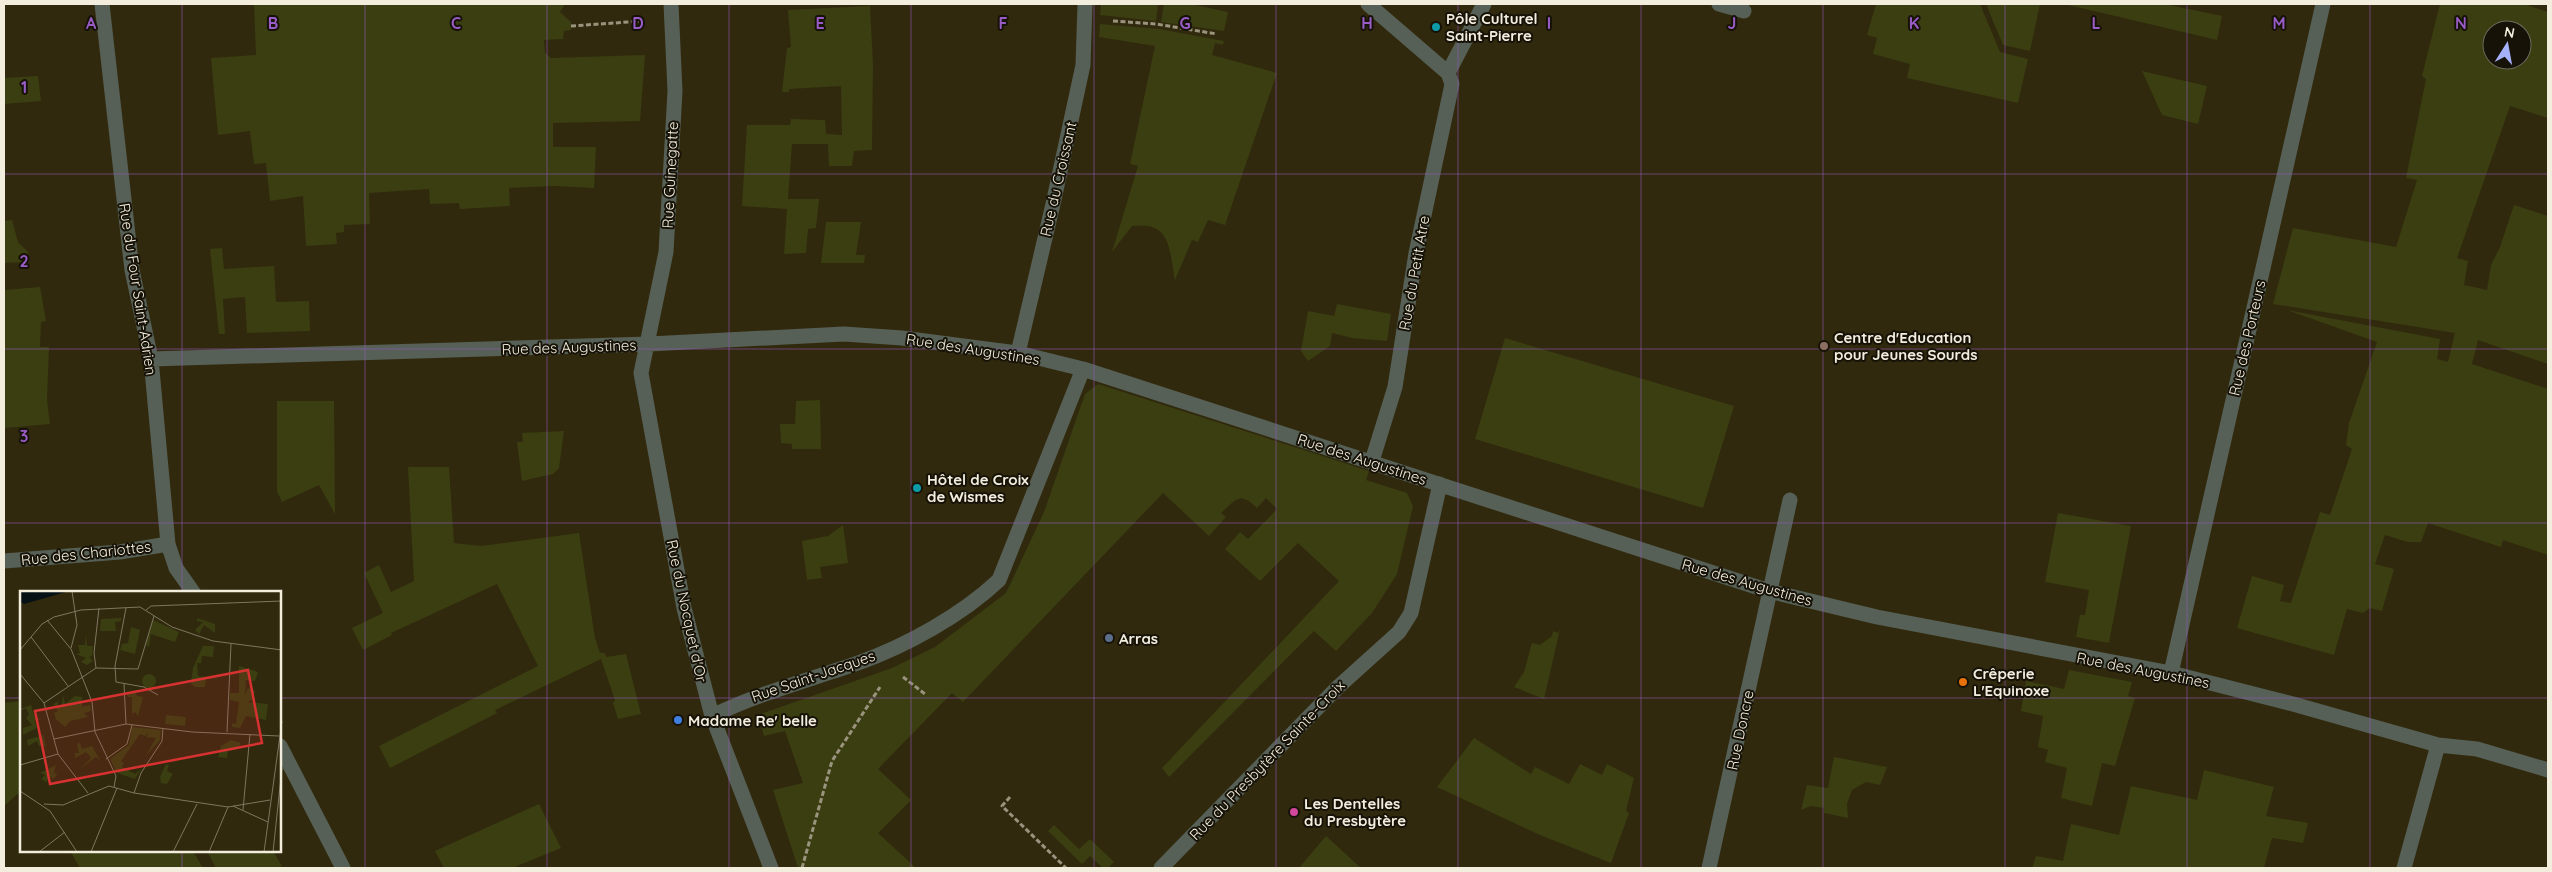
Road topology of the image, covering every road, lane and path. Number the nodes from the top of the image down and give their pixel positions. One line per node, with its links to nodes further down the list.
1 (102, 4): 16 (street, Rue du Four Saint-Adrien)
2 (671, 4): 14 (street, Rue Guinegatte)
3 (1086, 4): 15 (street, Rue du Croissant)
4 (1368, 4): 13 (street)
5 (1484, 4): 13 (street, Rue du Petit Atre)
6 (1719, 4): 8 (street)
7 (2323, 4): 25 (street, Rue des Porteurs)
8 (1744, 11)
9 (1109, 21): 12 (path)
10 (633, 22): 11 (path)
11 (571, 26)
12 (1217, 34)
13 (1450, 78): 18 (street, Rue du Petit Atre)
14 (649, 344): 15 (street, Rue des Augustines); 16 (street, Rue des Augustines); 27 (street, Rue du Nocquet d'Or)
15 (1018, 353): 17 (street, Rue des Augustines)
16 (151, 359): 21 (street, Rue du Four Saint-Adrien)
17 (1082, 369): 18 (street, Rue des Augustines); 27 (street, Rue Saint-Jacques)
18 (1372, 461): 19 (street, Rue des Augustines)
19 (1440, 484): 24 (street, Rue des Augustines); 36 (street, Rue du Presbytère Sainte-Croix)
20 (1790, 500): 24 (street, Rue Doncre)
21 (168, 544): 22 (street, Rue des Chariottes); 23 (street, Rue du Four Saint-Adrien)
22 (4, 561)
23 (192, 591)
24 (1769, 591): 25 (street, Rue des Augustines); 37 (street, Rue Doncre)
25 (2171, 673): 28 (street, Rue des Augustines)
26 (883, 683): 34 (path)
27 (712, 716): 33 (street, Rue du Nocquet d'Or)
28 (2438, 745): 30 (street, Rue des Augustines); 38 (street)
29 (281, 748): 32 (street)
30 (2548, 770)
31 (1010, 797): 35 (path)
32 (343, 868)
33 (771, 868)
34 (802, 868)
35 (1066, 868)
36 (1161, 868)
37 (1709, 868)
38 (2404, 868)

